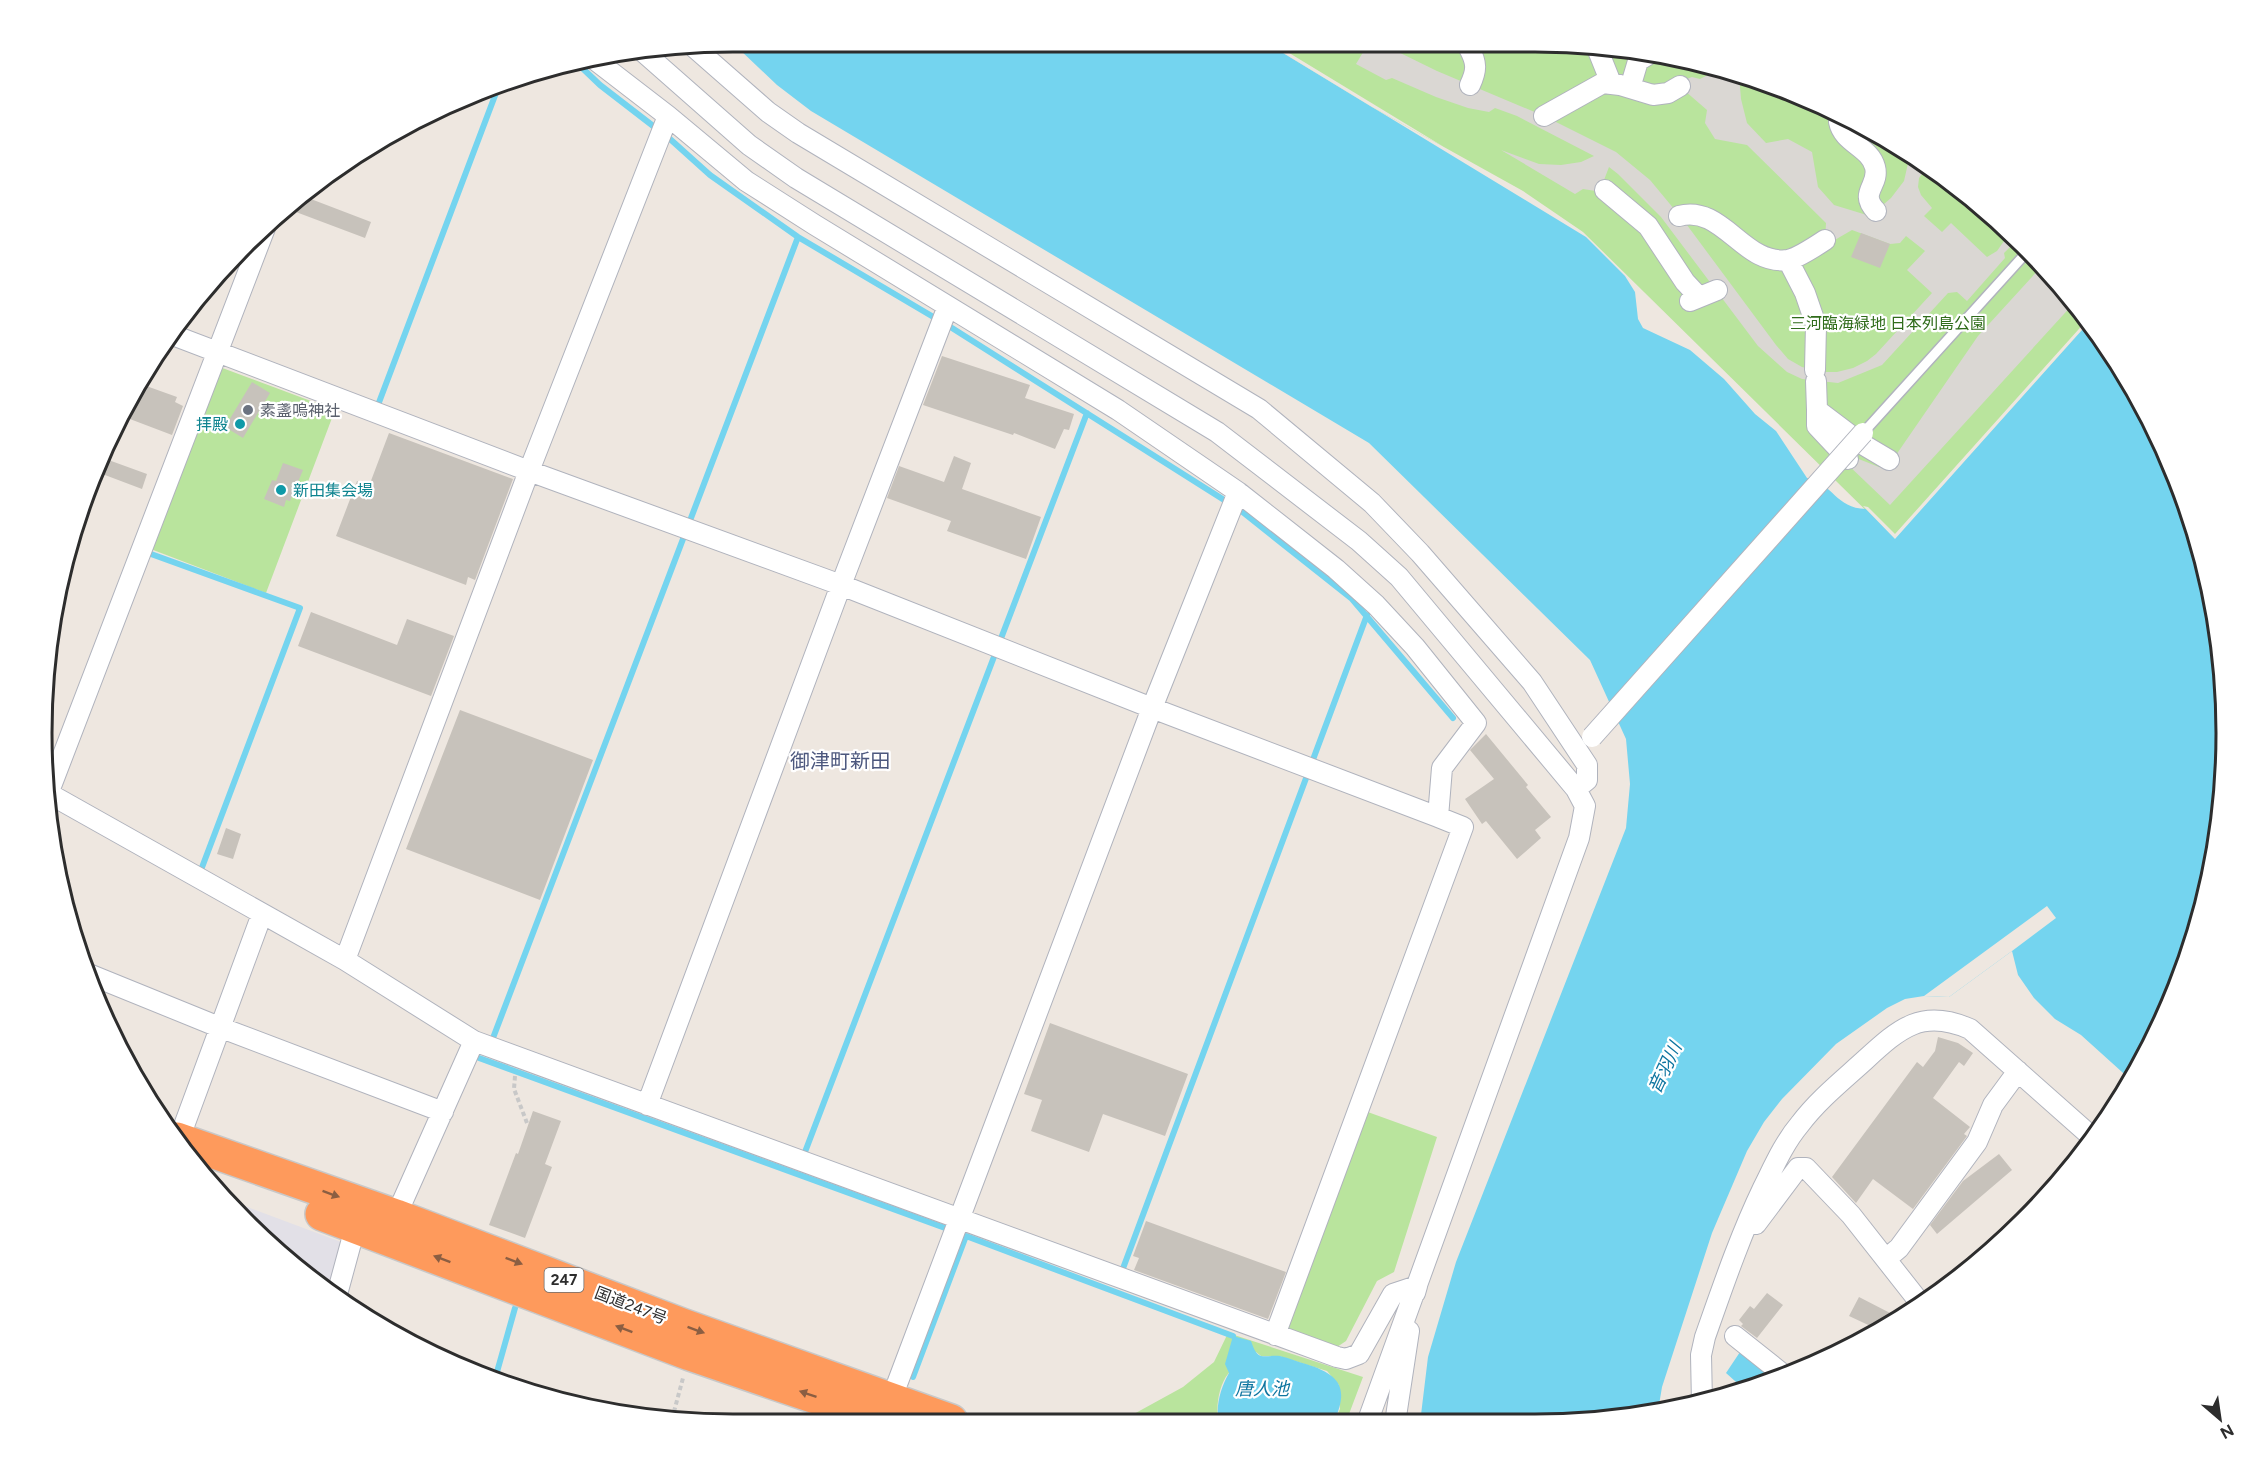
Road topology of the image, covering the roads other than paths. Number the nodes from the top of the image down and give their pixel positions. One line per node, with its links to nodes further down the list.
1 (1471, 52): 8 (street)
2 (701, 53): 33 (street)
3 (1600, 56): 7 (street)
4 (650, 58): 35 (street)
5 (1638, 61): 10 (street)
6 (603, 66): 11 (street)
7 (1608, 82): 10 (street); 12 (street)
8 (1470, 85)
9 (1680, 86): 10 (street)
10 (1630, 88)
11 (668, 116): 22 (street); 29 (street)
12 (1544, 117)
13 (1841, 126): 15 (street)
14 (1605, 190): 21 (street)
15 (1876, 212)
16 (1679, 216): 20 (street)
17 (1826, 240): 20 (street)
18 (258, 246): 24 (street)
19 (2021, 257): 26 (lane)
20 (1788, 260): 25 (street)
21 (1702, 296)
22 (948, 306): 30 (street); 31 (street)
23 (180, 338): 24 (street)
24 (218, 352): 29 (street); 34 (street)
25 (1817, 410): 27 (street); 28 (street)
26 (1863, 433): 33 (street, bridge)
27 (1848, 459)
28 (1889, 460)
29 (529, 471): 31 (street); 39 (street)
30 (1238, 492): 32 (street); 37 (street)
31 (841, 585): 32 (street); 44 (street)
32 (1152, 708): 37 (street); 51 (street)
33 (1585, 743): 35 (street)
34 (54, 775)
35 (1576, 789): 54 (street)
36 (56, 798): 38 (street)
37 (1438, 816): 57 (street)
38 (262, 914): 39 (street); 41 (street)
39 (345, 960): 42 (street)
40 (98, 978): 41 (street)
41 (219, 1027): 45 (street); 46 (street)
42 (474, 1041): 44 (street); 45 (street)
43 (2018, 1071): 47 (street); 52 (street); 53 (street)
44 (647, 1106): 51 (street)
45 (442, 1112): 50 (street)
46 (181, 1131): 49 (highway, 国道247号 / 247, one-way to 49)
47 (2086, 1132)
48 (211, 1171): 49 (highway, 国道247号 / 247)
49 (359, 1216): 50 (highway, 国道247号 / 247); 55 (street); 61 (highway, 国道247号 / 247, one-way to 49)
50 (396, 1216): 61 (highway, 国道247号 / 247, one-way to 61)
51 (960, 1219): 57 (street); 61 (street)
52 (1744, 1229): 53 (street); 60 (street)
53 (1886, 1258): 56 (street)
54 (1417, 1286): 57 (street); 63 (street); 64 (street)
55 (339, 1288)
56 (1916, 1298)
57 (1275, 1335)
58 (1734, 1336): 59 (street)
59 (1777, 1369)
60 (1702, 1393)
61 (887, 1410): 62 (highway, 国道247号 / 247)
62 (913, 1414)
63 (1370, 1414)
64 (1396, 1414)

